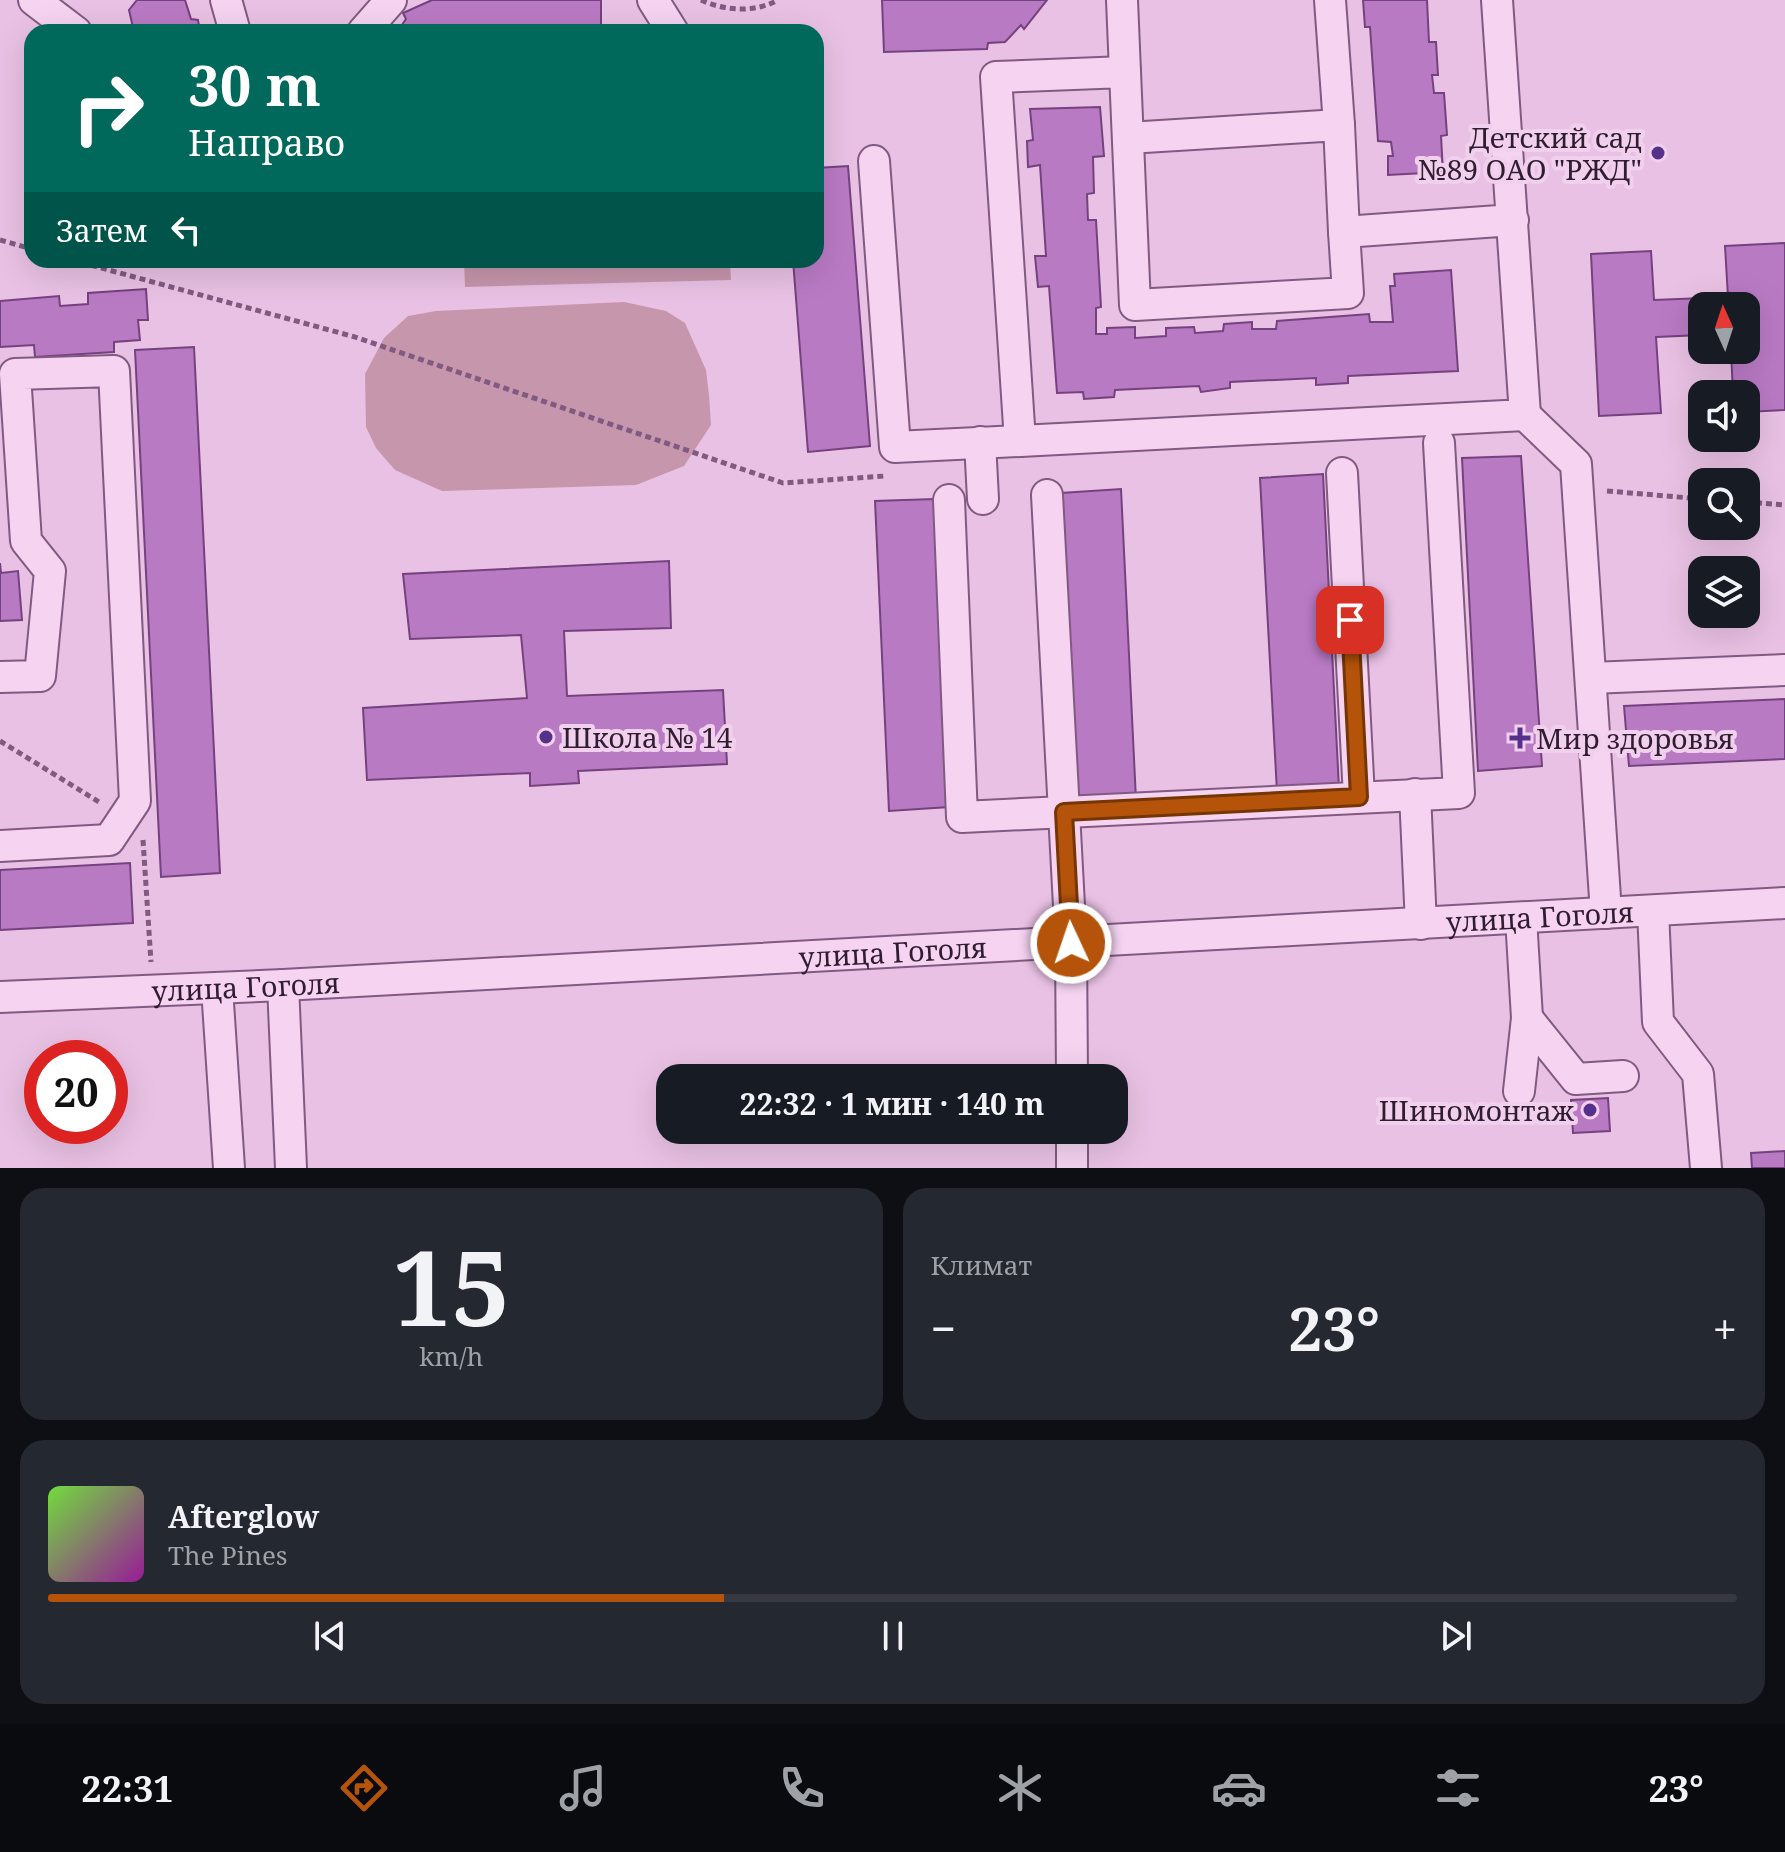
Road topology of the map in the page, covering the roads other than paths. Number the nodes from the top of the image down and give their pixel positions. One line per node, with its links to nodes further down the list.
1 (34, 0): 8 (street)
2 (226, 0): 9 (street)
3 (391, 0): 10 (street)
4 (653, 0): 11 (street)
5 (1122, 0): 12 (street)
6 (1330, 0): 13 (street)
7 (1497, 0): 16 (street)
8 (66, 24)
9 (233, 24)
10 (370, 24)
11 (668, 24)
12 (1125, 72): 14 (street); 20 (street)
13 (1339, 125): 14 (street); 17 (street)
14 (1128, 138): 17 (street)
15 (874, 161): 21 (street)
16 (1513, 220): 17 (street); 19 (street)
17 (1344, 232)
18 (8, 389): 28 (street); 33 (street)
19 (1525, 415): 20 (street); 29 (street)
20 (1020, 441): 21 (street)
21 (980, 442): 25 (street)
22 (1439, 443): 30 (street)
23 (1342, 473): 31 (street)
24 (1047, 495): 32 (street)
25 (983, 499)
26 (949, 500): 32 (street)
27 (1785, 670): 29 (street)
28 (0, 677)
29 (1591, 678): 36 (street)
30 (1415, 794): 31 (street); 38 (street)
31 (1359, 797): 32 (street)
32 (1064, 812): 39 (street)
33 (0, 846)
34 (1785, 903): 35 (street, улица Гоголя)
35 (1653, 911): 36 (street, улица Гоголя); 51 (street)
36 (1606, 913): 37 (street, улица Гоголя)
37 (1521, 918): 38 (street, улица Гоголя); 43 (street)
38 (1421, 924): 39 (street, улица Гоголя)
39 (1071, 943): 40 (street, улица Гоголя); 44 (street)
40 (283, 985): 41 (street, улица Гоголя); 49 (street)
41 (217, 988): 42 (street, улица Гоголя); 48 (street)
42 (0, 997)
43 (1527, 1018): 45 (street); 46 (street)
44 (1072, 1064)
45 (1623, 1076)
46 (1519, 1091)
47 (1072, 1144): 50 (street)
48 (229, 1168)
49 (291, 1168)
50 (1072, 1168)
51 (1706, 1168)

